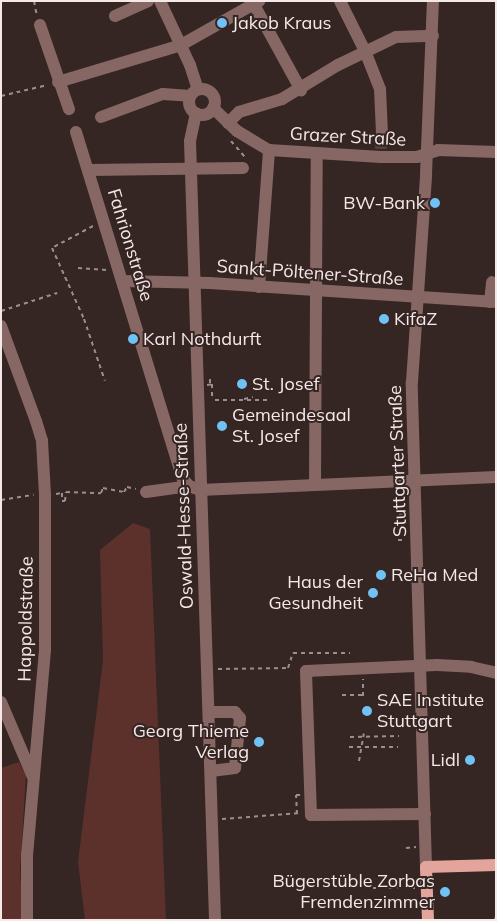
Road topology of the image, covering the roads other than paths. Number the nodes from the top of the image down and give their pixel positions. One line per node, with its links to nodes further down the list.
1 (148, 1): 6 (street)
2 (160, 1): 9 (street)
3 (340, 1): 10 (street)
4 (433, 1): 8 (street, Stuttgarter Straße)
5 (255, 2): 9 (street); 12 (street)
6 (115, 16)
7 (40, 25): 11 (street)
8 (433, 36): 10 (street); 23 (street, Stuttgarter Straße)
9 (181, 46): 11 (street); 13 (street)
10 (365, 51): 12 (street); 20 (street)
11 (58, 82): 15 (street)
12 (301, 90): 18 (street)
13 (194, 93): 14 (street); 16 (street); 17 (street)
14 (213, 108): 16 (street); 18 (street, Grazer Straße)
15 (70, 109)
16 (196, 113): 26 (street, Oswald-Hesse-Straße)
17 (100, 117)
18 (228, 123): 21 (street, Grazer Straße)
19 (76, 132): 27 (street, Fahrionstraße)
20 (382, 133)
21 (269, 150): 24 (street, Grazer Straße); 31 (street)
22 (496, 152): 23 (street, Grazer Straße)
23 (427, 153): 24 (street, Grazer Straße); 33 (street, Stuttgarter Straße)
24 (317, 154): 32 (street)
25 (246, 164): 26 (street)
26 (191, 168): 27 (street); 29 (street, Oswald-Hesse-Straße)
27 (89, 170): 28 (street, Fahrionstraße)
28 (120, 276): 29 (street, Sankt-Pöltener-Straße); 39 (street, Fahrionstraße)
29 (195, 282): 31 (street, Sankt-Pöltener-Straße); 39 (street, Oswald-Hesse-Straße)
30 (492, 282): 34 (street)
31 (259, 287): 32 (street, Sankt-Pöltener-Straße)
32 (317, 290): 33 (street, Sankt-Pöltener-Straße); 38 (street)
33 (416, 298): 34 (street, Sankt-Pöltener-Straße); 37 (street, Stuttgarter Straße)
34 (493, 302)
35 (1, 326): 46 (street, Happoldstraße)
36 (496, 477): 37 (street)
37 (417, 481): 38 (street); 41 (street, Stuttgarter Straße)
38 (315, 485): 39 (street)
39 (195, 488): 40 (street); 44 (street, Oswald-Hesse-Straße)
40 (146, 492)
41 (422, 665): 42 (street); 47 (street, Stuttgarter Straße); 47 (street)
42 (496, 673)
43 (1, 702): 46 (street)
44 (209, 712): 45 (street, Oswald-Hesse-Straße); 45 (street)
45 (211, 771): 51 (street, Oswald-Hesse-Straße)
46 (34, 780): 50 (street, Happoldstraße)
47 (425, 814): 49 (street, Stuttgarter Straße)
48 (496, 865): 49 (main road)
49 (426, 867): 52 (main road, Stuttgarter Straße)
50 (27, 920)
51 (215, 920)
52 (428, 920)

